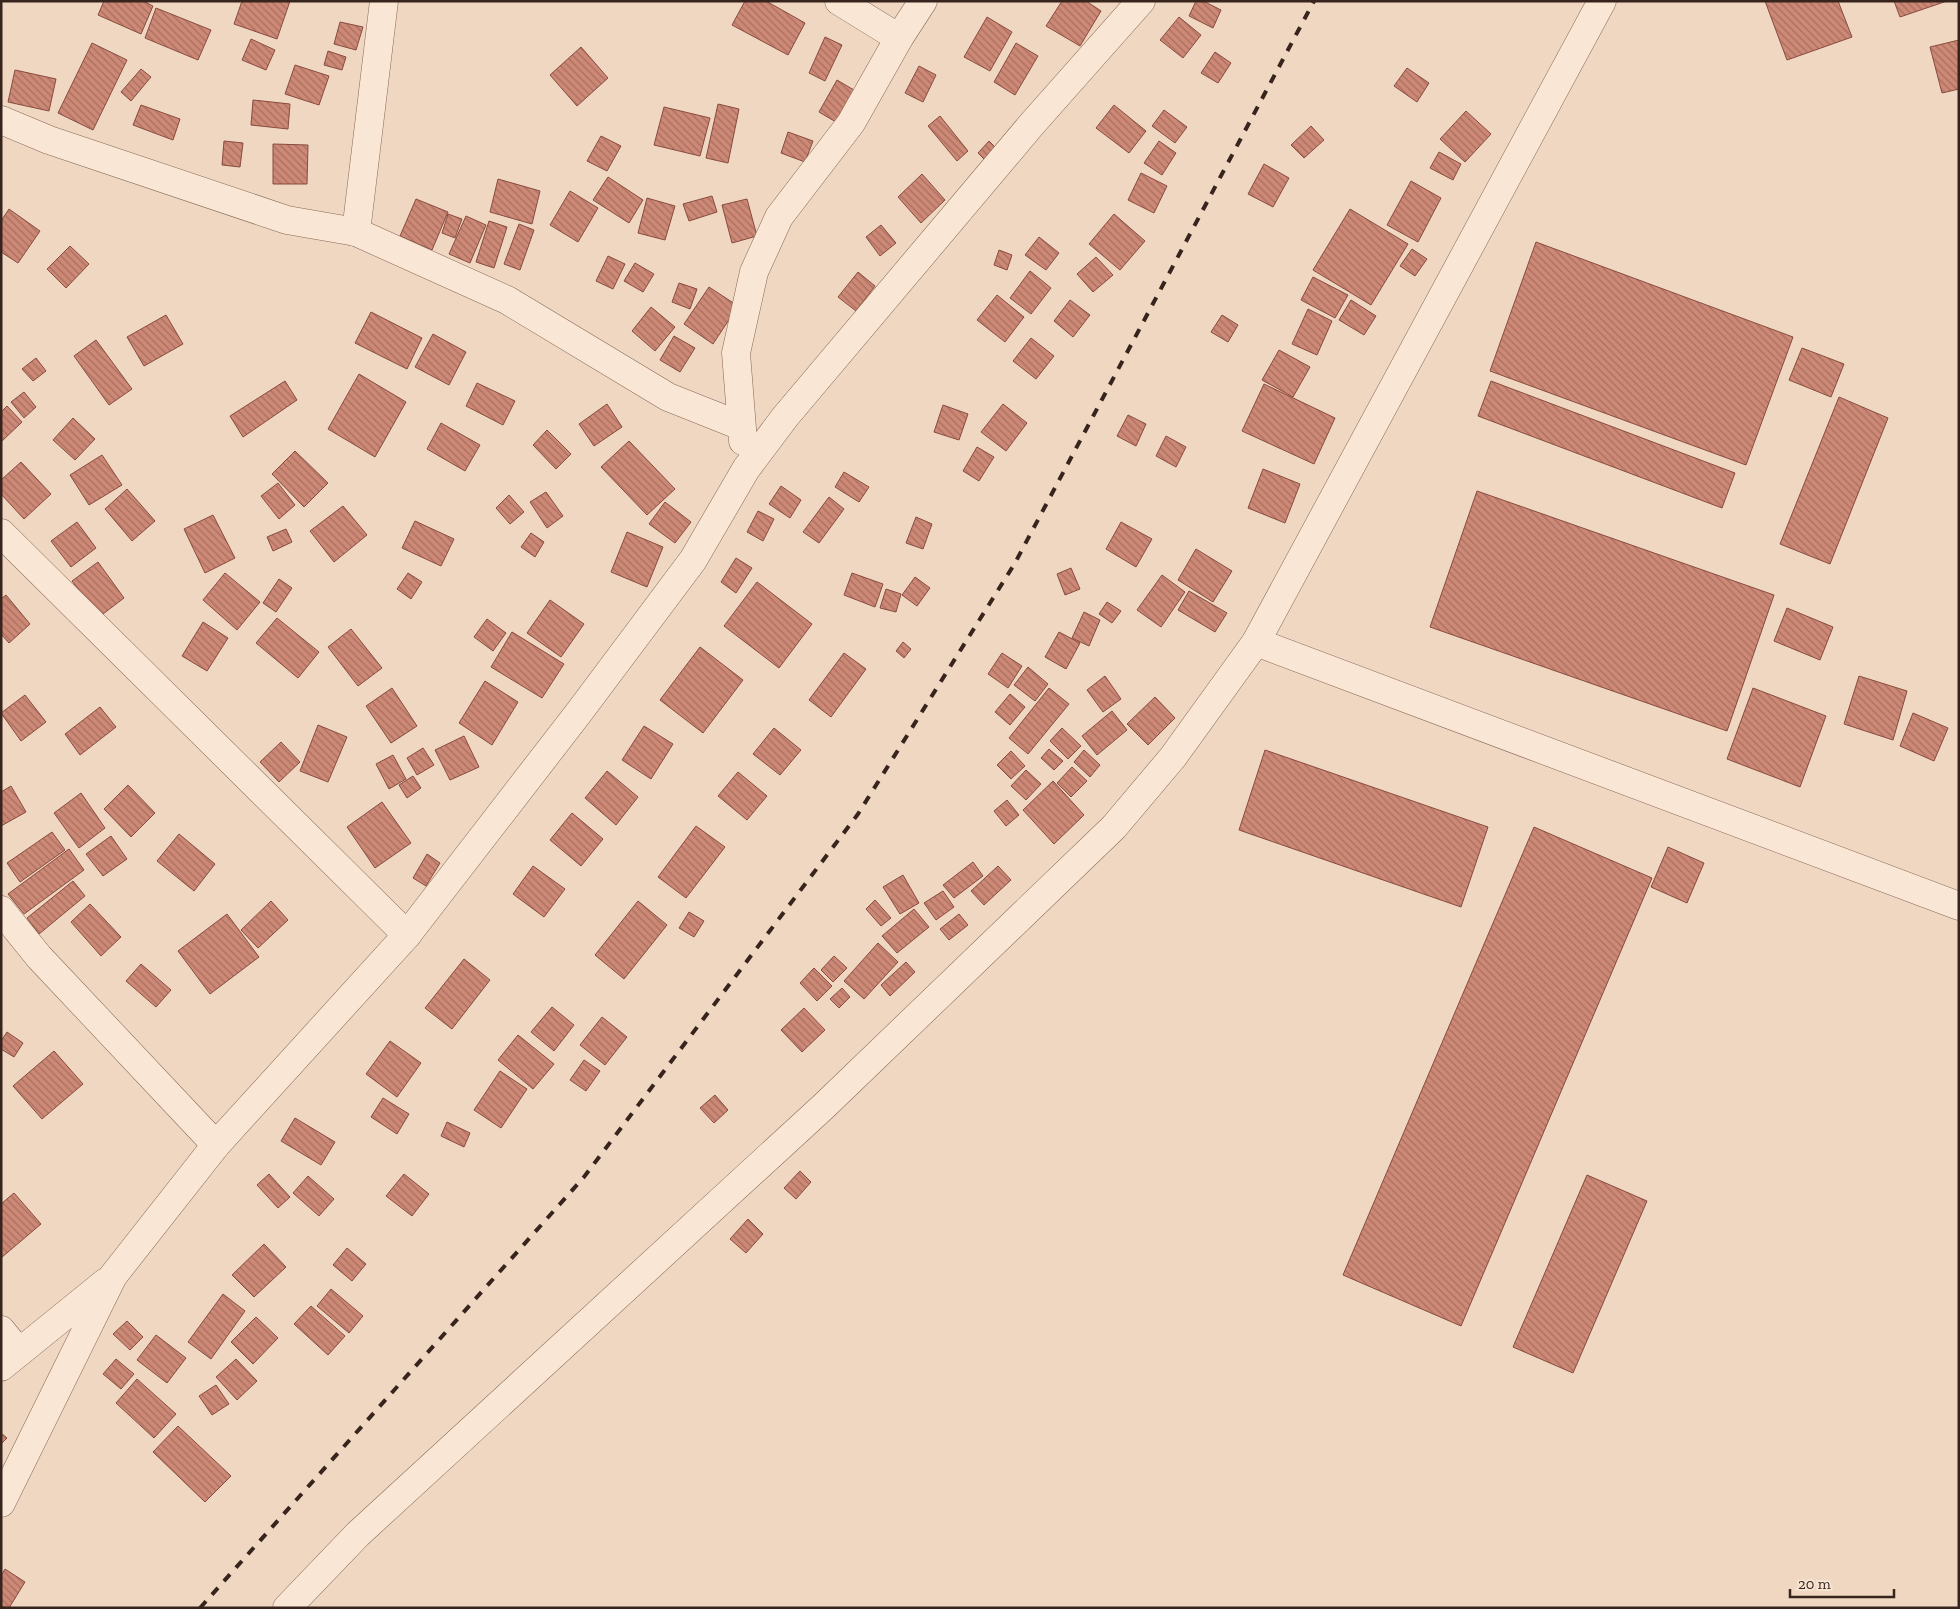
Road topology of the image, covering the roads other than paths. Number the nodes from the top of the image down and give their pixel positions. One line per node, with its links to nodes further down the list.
1 (384, 1): 8 (street)
2 (839, 1): 6 (street)
3 (922, 1): 6 (street)
4 (1141, 1): 10 (street)
5 (1602, 1): 12 (street)
6 (899, 38): 9 (street)
7 (1, 120): 8 (street)
8 (356, 232): 9 (street)
9 (741, 426): 10 (street)
10 (746, 469): 15 (street)
11 (1, 533): 15 (street)
12 (1256, 642): 13 (street); 21 (street)
13 (1959, 906)
14 (1, 910): 16 (street)
15 (406, 935): 16 (street)
16 (216, 1145): 17 (street)
17 (113, 1276): 19 (street); 20 (street)
18 (1, 1330): 19 (street)
19 (10, 1360)
20 (1, 1503)
21 (287, 1608)

